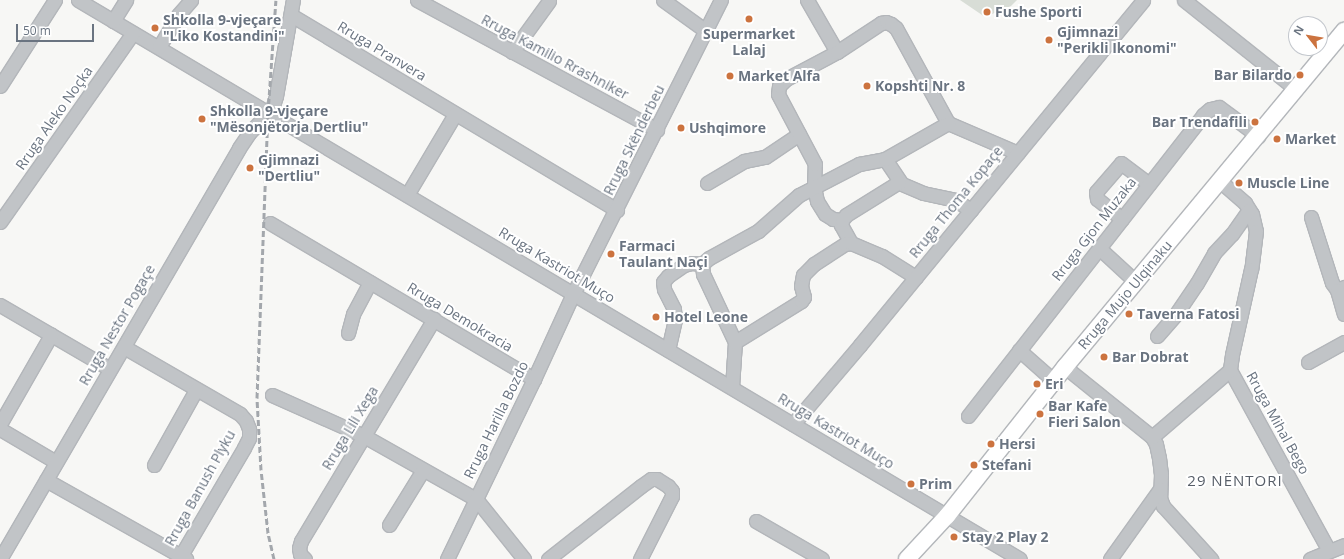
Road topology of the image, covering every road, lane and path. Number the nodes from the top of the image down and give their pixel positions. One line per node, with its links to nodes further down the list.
1 (54, 0): 22 (street)
2 (78, 0): 15 (street, Rruga Kastriot Muço)
3 (126, 0): 15 (street)
4 (191, 0): 19 (street)
5 (293, 0): 14 (street, Rruga Nestor Pogaçe)
6 (417, 0): 20 (street, Rruga Kamilio Rrashniker)
7 (535, 0): 13 (street)
8 (663, 0): 16 (street)
9 (722, 0): 16 (street, Rruga Skënderbeu)
10 (807, 0): 21 (street)
11 (1143, 0): 30 (street, Rruga Thoma Kopaçe)
12 (1184, 0): 23 (street)
13 (552, 1): 20 (street)
14 (292, 15): 24 (street, Rruga Nestor Pogaçe); 25 (street, Rruga Pranvera)
15 (113, 21): 18 (street, Rruga Kastriot Muço)
16 (706, 31): 27 (street, Rruga Skënderbeu)
17 (1344, 32): 23 (main road, Rruga Mujo Ulqinaku)
18 (133, 33): 19 (street, Rruga Kastriot Muço); 44 (street, Rruga Aleko Noçka)
19 (158, 47): 24 (street, Rruga Kastriot Muço)
20 (512, 52): 27 (street, Rruga Kamilio Rrashniker)
21 (837, 52): 26 (street); 28 (street)
22 (0, 86)
23 (1296, 89): 29 (main road, Rruga Mujo Ulqinaku)
24 (268, 113): 37 (street, Rruga Kastriot Muço); 62 (street, Rruga Nestor Pogaçe)
25 (455, 114): 37 (street); 38 (street, Rruga Pranvera)
26 (948, 123): 30 (street); 31 (street)
27 (657, 130): 38 (street, Rruga Skënderbeu)
28 (799, 134): 34 (street); 36 (street)
29 (1258, 136): 33 (main road, Rruga Mujo Ulqinaku); 35 (street, Rruga Gjon Muzaka)
30 (1018, 153): 39 (street, Rruga Thoma Kopaçe)
31 (885, 159): 32 (street); 36 (street)
32 (899, 182): 39 (street); 43 (street)
33 (1221, 182): 40 (street, Rruga Mihal Bego); 51 (main road, Rruga Mujo Ulqinaku)
34 (707, 183)
35 (1149, 184): 42 (street, Rruga Gjon Muzaka); 42 (street)
36 (814, 187): 43 (street); 48 (street)
37 (407, 195): 53 (street, Rruga Kastriot Muço)
38 (617, 210): 53 (street, Rruga Skënderbeu)
39 (971, 210): 49 (street, Rruga Thoma Kopaçe)
40 (1249, 210): 59 (street); 68 (street, Rruga Mihal Bego)
41 (1311, 217): 52 (street)
42 (1122, 219): 47 (street, Rruga Gjon Muzaka)
43 (842, 220): 46 (street)
44 (0, 222)
45 (270, 223): 50 (street, Rruga Demokracia)
46 (851, 243): 49 (street); 60 (street)
47 (1099, 248): 51 (street); 64 (street, Rruga Gjon Muzaka)
48 (702, 264): 60 (street); 63 (street)
49 (916, 277): 76 (street, Rruga Thoma Kopaçe)
50 (370, 282): 56 (street, Rruga Demokracia); 57 (street)
51 (1136, 282): 66 (main road, Rruga Mujo Ulqinaku)
52 (1341, 288): 55 (street)
53 (573, 294): 63 (street, Rruga Kastriot Muço); 69 (street, Rruga Harilla Bozdo)
54 (0, 305): 58 (street)
55 (1344, 314)
56 (434, 319): 69 (street, Rruga Demokracia); 78 (street, Rruga Lili Xega)
57 (348, 333)
58 (51, 335): 67 (street); 75 (street)
59 (1157, 336)
60 (734, 342): 71 (street)
61 (1344, 342): 65 (street)
62 (124, 347): 67 (street, Rruga Nestor Pogaçe); 72 (street, Rruga Banush Plyku)
63 (668, 350): 71 (street, Rruga Kastriot Muço)
64 (1019, 350): 70 (street); 74 (street, Rruga Gjon Muzaka)
65 (1308, 362)
66 (1066, 367): 70 (main road, Rruga Mujo Ulqinaku); 79 (street)
67 (110, 369): 80 (street, Rruga Nestor Pogaçe)
68 (1230, 370): 79 (street); 90 (street, Rruga Mihal Bego)
69 (534, 380): 85 (street, Rruga Harilla Bozdo)
70 (1054, 381): 86 (main road, Rruga Mujo Ulqinaku)
71 (732, 388): 76 (street, Rruga Kastriot Muço)
72 (196, 390): 81 (street); 93 (street, Rruga Banush Plyku)
73 (272, 395): 78 (street)
74 (968, 416)
75 (0, 424)
76 (793, 424): 86 (street, Rruga Kastriot Muço)
77 (0, 430): 80 (street)
78 (364, 436): 82 (street); 92 (street, Rruga Lili Xega)
79 (1152, 437): 84 (street)
80 (56, 462): 83 (street, Rruga Nestor Pogaçe)
81 (154, 465)
82 (423, 470): 85 (street); 88 (street)
83 (46, 480): 91 (street, Rruga Nestor Pogaçe); 93 (street)
84 (1160, 489): 101 (street); 102 (street)
85 (476, 499): 94 (street, Rruga Harilla Bozdo); 95 (street)
86 (947, 516): 99 (main road, Rruga Mujo Ulqinaku); 100 (street, Rruga Kastriot Muço)
87 (756, 521): 98 (street)
88 (389, 525)
89 (1344, 545): 90 (street)
90 (1329, 551): 103 (street)
91 (5, 557)
92 (303, 557)
93 (182, 558)
94 (447, 559)
95 (524, 559)
96 (548, 559): 97 (street)
97 (640, 559)
98 (822, 559)
99 (907, 559)
100 (1020, 559)
101 (1110, 559)
102 (1211, 559)
103 (1310, 559)

